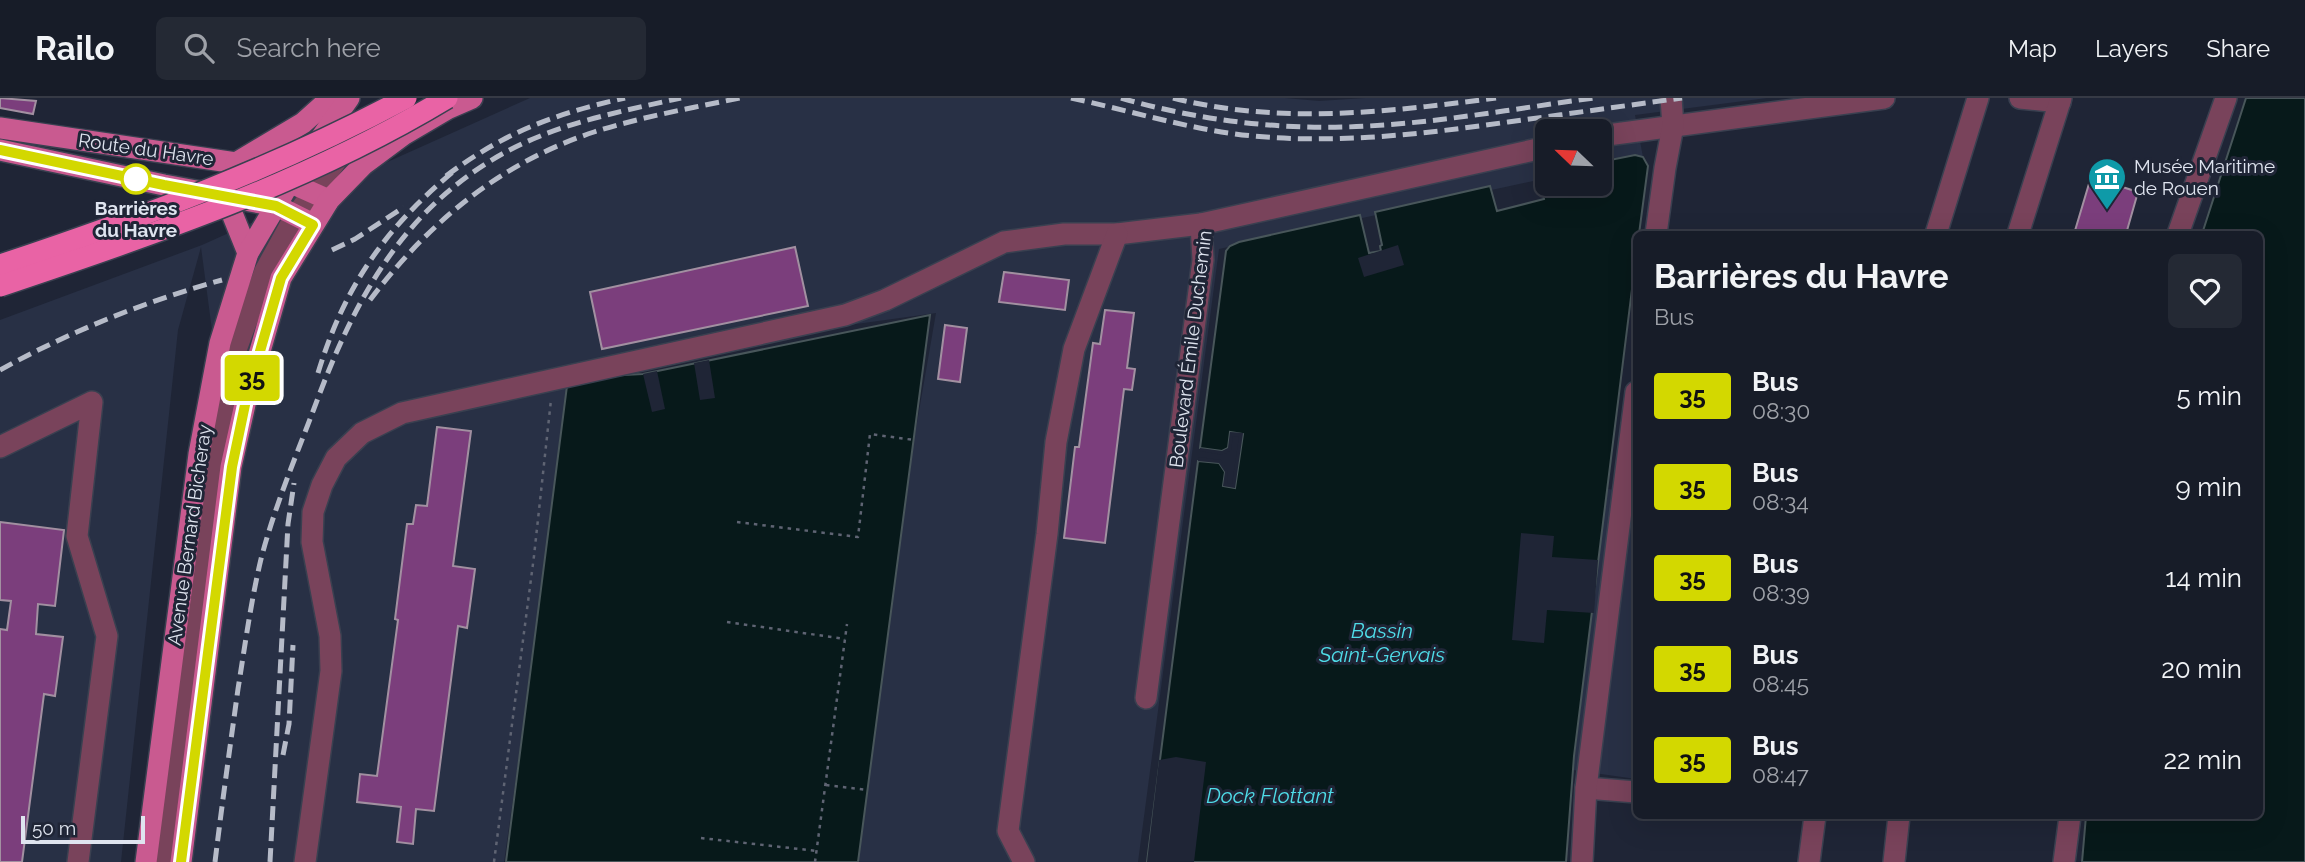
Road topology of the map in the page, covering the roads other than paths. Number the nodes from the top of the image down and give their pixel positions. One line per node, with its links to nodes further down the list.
1 (331, 98): 18 (main road)
2 (349, 98): 19 (main road)
3 (387, 98): 21 (street)
4 (406, 98): 31 (highway, bridge)
5 (447, 98): 32 (highway, bridge)
6 (472, 98): 21 (main road, Avenue Bernard Bicheray)
7 (1671, 98): 13 (street)
8 (1884, 98): 13 (street)
9 (1978, 98): 26 (street)
10 (2020, 98): 12 (street)
11 (2226, 98): 28 (street)
12 (2060, 100): 27 (street)
13 (1673, 126): 15 (street); 25 (street)
14 (0, 128): 18 (main road, Route du Havre)
15 (1612, 134)
16 (0, 150): 20 (main road, Route du Havre)
17 (1535, 150): 24 (street, Boulevard Émile Duchemin)
18 (236, 163): 19 (main road, Route du Havre)
19 (290, 182): 21 (main road, Route du Havre); 22 (main road, Avenue Bernard Bicheray)
20 (225, 195): 22 (main road, Route du Havre); 30 (main road)
21 (320, 196): 23 (main road, Avenue Bernard Bicheray)
22 (276, 206): 23 (main road, Route du Havre); 30 (main road, Avenue Bernard Bicheray)
23 (305, 220): 44 (street); 45 (main road, Avenue Bernard Bicheray)
24 (1201, 224): 29 (street); 35 (street, Boulevard Émile Duchemin)
25 (1656, 231)
26 (1937, 231)
27 (2019, 231)
28 (2179, 231)
29 (1117, 234): 41 (street); 46 (street)
30 (248, 253): 43 (main road, Avenue Bernard Bicheray)
31 (0, 265)
32 (0, 286)
33 (1633, 416): 36 (street)
34 (0, 447): 42 (street)
35 (1146, 698)
36 (1586, 788): 37 (street); 49 (street)
37 (1633, 792)
38 (1815, 819): 50 (street)
39 (1899, 819): 51 (street)
40 (2070, 819): 52 (street)
41 (1008, 831): 47 (street); 48 (street)
42 (78, 862)
43 (146, 862)
44 (163, 862)
45 (181, 862)
46 (305, 862)
47 (1004, 862)
48 (1024, 862)
49 (1582, 862)
50 (1808, 862)
51 (1894, 862)
52 (2064, 862)

